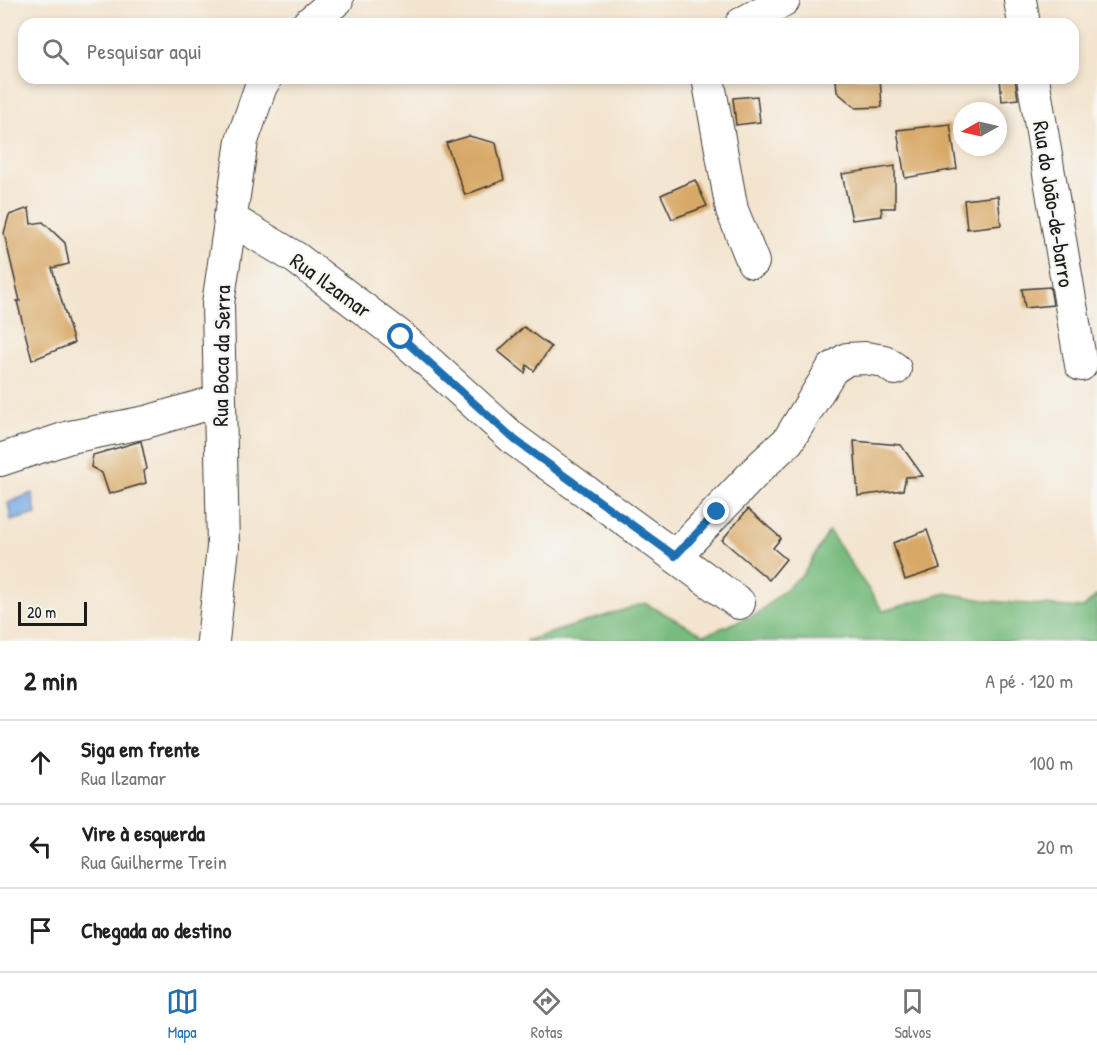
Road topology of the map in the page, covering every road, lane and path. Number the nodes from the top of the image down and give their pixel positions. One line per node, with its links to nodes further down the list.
1 (337, 0): 4 (street)
2 (784, 0): 5 (street)
3 (1020, 0): 6 (street)
4 (315, 18)
5 (752, 18)
6 (1023, 18)
7 (262, 84): 10 (street, Rua Boca da Serra)
8 (709, 84): 11 (street)
9 (1034, 84): 12 (street, Rua do João-de-barro)
10 (229, 218): 14 (street, Rua Boca da Serra); 16 (street, Rua Ilzamar)
11 (753, 262)
12 (1081, 365)
13 (895, 369): 16 (street)
14 (218, 400): 15 (street); 18 (street, Rua Boca da Serra)
15 (0, 460)
16 (675, 556): 17 (street, Rua Ilzamar)
17 (739, 603)
18 (213, 641)

